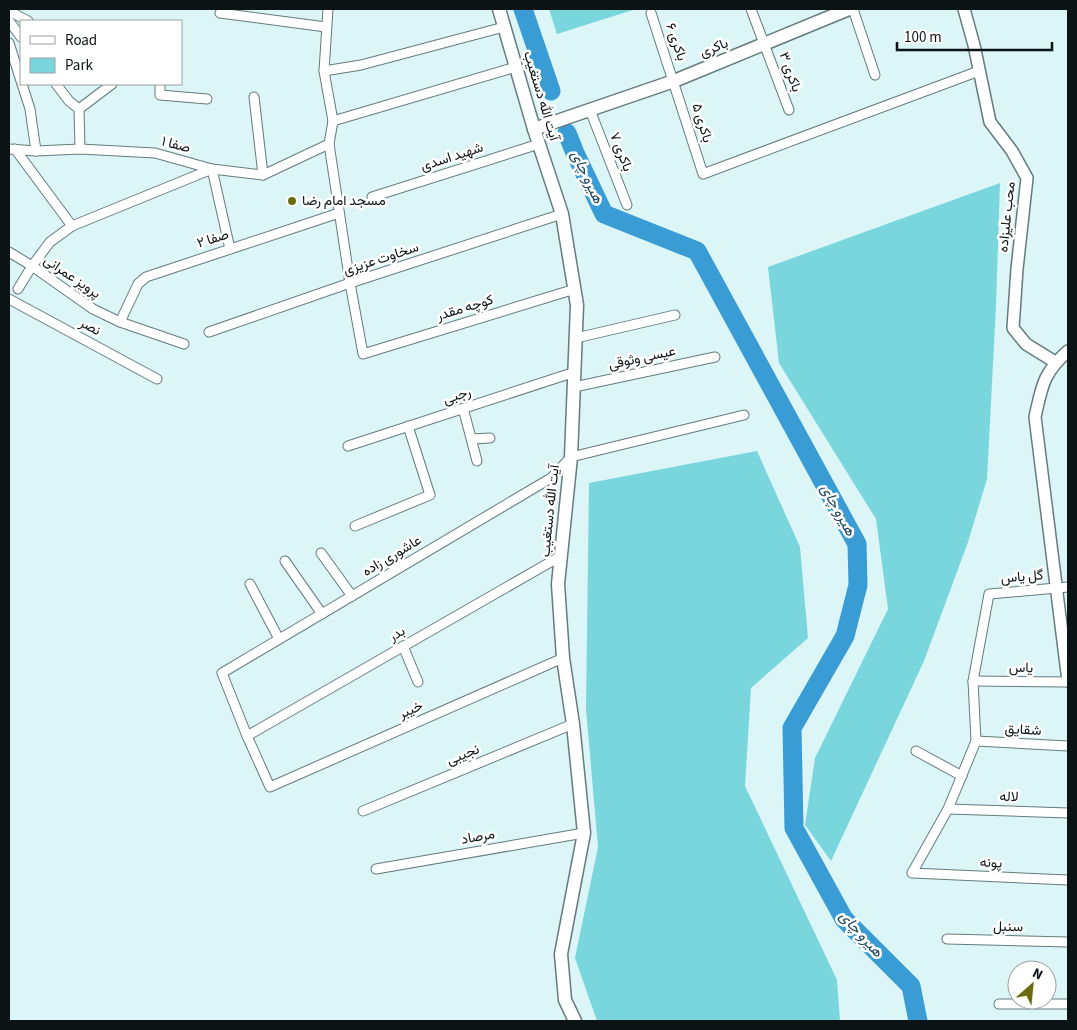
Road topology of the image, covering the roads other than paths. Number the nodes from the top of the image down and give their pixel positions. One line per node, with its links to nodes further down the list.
1 (328, 9): 12 (street)
2 (499, 9): 13 (main road, آیت الله دستغیب)
3 (751, 9): 16 (street, باکری ۳)
4 (848, 9): 16 (main road, باکری)
5 (852, 9): 20 (street)
6 (964, 9): 18 (street, محب علیزاده)
7 (9, 11): 10 (street)
8 (220, 13): 12 (street)
9 (651, 13): 22 (street, باکری ۶)
10 (26, 20)
11 (9, 21): 14 (street)
12 (326, 27): 19 (street)
13 (504, 27): 17 (main road, آیت الله دستغیب); 19 (street)
14 (20, 36)
15 (9, 43): 21 (street)
16 (765, 43): 22 (main road, باکری); 31 (street, باکری ۳)
17 (516, 67): 32 (street); 33 (main road, آیت الله دستغیب)
18 (979, 70): 22 (street, باکری ۵); 60 (street, محب علیزاده)
19 (324, 71): 32 (street)
20 (875, 75)
21 (20, 76)
22 (674, 81): 30 (main road, باکری)
23 (23, 85): 38 (street)
24 (57, 85): 29 (street)
25 (111, 85): 29 (street)
26 (160, 85): 28 (street)
27 (254, 97): 40 (street)
28 (207, 99)
29 (79, 109): 37 (street)
30 (590, 110): 33 (main road, باکری); 42 (street, باکری ۷)
31 (789, 110)
32 (333, 121): 34 (street)
33 (534, 129): 35 (main road, آیت الله دستغیب)
34 (329, 144): 40 (street); 43 (street)
35 (539, 144): 41 (street, شهید اسدی); 44 (main road, آیت الله دستغیب)
36 (12, 149): 38 (street, صفا ۱); 45 (street)
37 (80, 150): 38 (street, صفا ۱); 39 (street, صفا ۱)
38 (36, 151)
39 (212, 169): 40 (street, صفا ۱); 45 (street); 46 (street)
40 (263, 175)
41 (372, 197)
42 (627, 205)
43 (339, 213): 46 (street, صفا ۲); 49 (street)
44 (562, 214): 49 (street, سخاوت عزیزی); 51 (main road, آیت الله دستغیب)
45 (72, 226): 48 (street)
46 (230, 249): 54 (street, صفا ۲)
47 (9, 252): 48 (street, پرویز عمرانی)
48 (32, 266): 50 (street); 54 (street, پرویز عمرانی)
49 (350, 283): 51 (street, کوچه مقدر); 55 (street, سخاوت عزیزی)
50 (18, 289)
51 (575, 289): 56 (main road, آیت الله دستغیب)
52 (9, 299): 62 (street, نصر)
53 (675, 315): 56 (street)
54 (120, 322): 57 (street, پرویز عمرانی)
55 (209, 332)
56 (576, 338): 61 (main road, آیت الله دستغیب)
57 (184, 344)
58 (1068, 351): 60 (street)
59 (715, 357): 63 (street, عیسی وثوقی)
60 (1055, 362): 77 (street)
61 (575, 372): 63 (main road, آیت الله دستغیب); 64 (street, رجبی)
62 (157, 379)
63 (574, 387): 70 (main road, آیت الله دستغیب)
64 (463, 408): 66 (street, رجبی); 68 (street)
65 (744, 415): 70 (street)
66 (408, 426): 69 (street, رجبی); 72 (street)
67 (490, 438): 68 (street)
68 (472, 439): 71 (street)
69 (348, 446)
70 (571, 457): 74 (main road, آیت الله دستغیب); 78 (street, عاشوری زاده)
71 (477, 461)
72 (355, 526)
73 (321, 553): 78 (street)
74 (561, 556): 81 (street, بدر); 82 (main road, آیت الله دستغیب)
75 (285, 561): 79 (street)
76 (250, 584): 80 (street)
77 (1062, 588): 83 (street, گل یاس); 85 (street)
78 (352, 596): 79 (street, عاشوری زاده)
79 (322, 614): 80 (street, عاشوری زاده)
80 (279, 639): 87 (street, عاشوری زاده)
81 (403, 646): 84 (street); 87 (street, بدر)
82 (563, 658): 86 (main road, آیت الله دستغیب); 87 (street, خیبر)
83 (972, 681): 85 (street, یاس); 88 (street)
84 (418, 682)
85 (1068, 682)
86 (573, 724): 93 (street, نجیبی); 95 (main road, آیت الله دستغیب)
87 (247, 736)
88 (976, 741): 89 (street, شقایق); 91 (street)
89 (1068, 746)
90 (916, 751): 91 (street)
91 (962, 776): 92 (street)
92 (948, 809): 94 (street, لاله); 97 (street, پونه)
93 (363, 811)
94 (1068, 813)
95 (584, 833): 96 (street, مرصاد); 102 (main road, آیت الله دستغیب)
96 (376, 869)
97 (1068, 880)
98 (947, 939): 99 (street, سنبل)
99 (1068, 942)
100 (999, 1004): 101 (street)
101 (1068, 1004)
102 (573, 1021)

